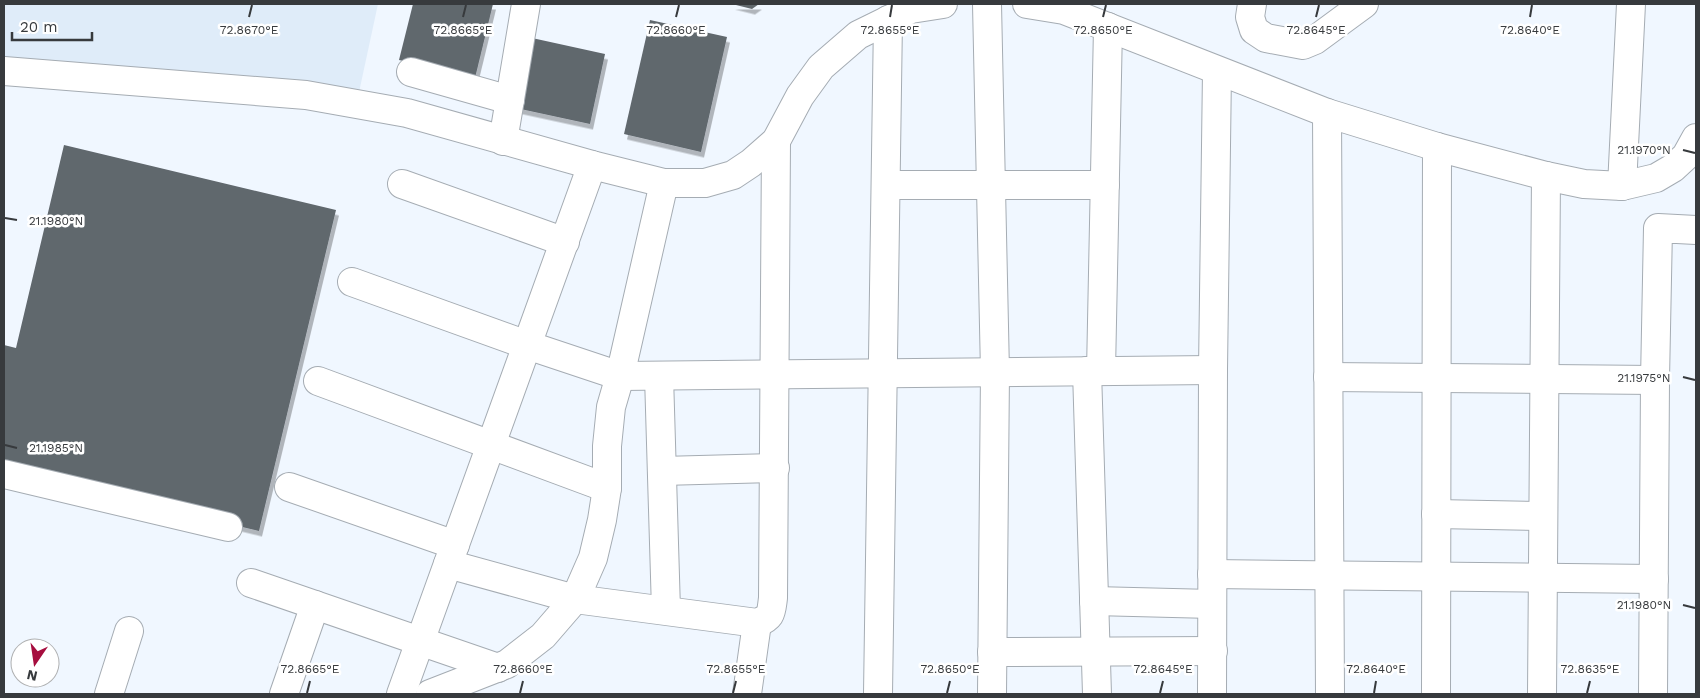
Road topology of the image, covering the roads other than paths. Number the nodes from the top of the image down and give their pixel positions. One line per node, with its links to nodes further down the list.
1 (526, 4): 13 (street)
2 (942, 4): 8 (street)
3 (987, 4): 24 (street)
4 (1027, 4): 9 (street)
5 (1252, 4): 6 (street)
6 (1364, 4)
7 (1631, 4): 26 (street)
8 (888, 20): 16 (street); 23 (street)
9 (1108, 27): 11 (street); 25 (street)
10 (4, 71): 15 (street)
11 (1217, 71): 14 (street); 31 (street)
12 (411, 72): 13 (street)
13 (510, 100): 15 (street)
14 (1327, 113): 17 (street); 38 (street)
15 (503, 140): 19 (street)
16 (776, 141): 21 (street); 35 (street)
17 (1437, 147): 20 (street); 39 (street)
18 (1693, 150): 26 (street)
19 (592, 165): 21 (street); 28 (street)
20 (1546, 176): 26 (street); 40 (street)
21 (664, 183): 36 (street)
22 (402, 184): 28 (street)
23 (886, 185): 24 (street); 34 (street)
24 (991, 185): 25 (street); 33 (street)
25 (1105, 185): 32 (street)
26 (1622, 186)
27 (1696, 230): 41 (street)
28 (565, 242): 30 (street)
29 (352, 282): 30 (street)
30 (527, 345): 36 (street); 43 (street)
31 (1213, 370): 32 (street); 53 (street)
32 (1094, 371): 33 (street); 60 (street)
33 (995, 372): 34 (street); 69 (street)
34 (884, 373): 35 (street); 76 (street)
35 (775, 374): 37 (street); 44 (street)
36 (620, 376): 37 (street); 48 (street)
37 (659, 376): 45 (street)
38 (1328, 377): 39 (street); 54 (street)
39 (1436, 378): 40 (street); 49 (street)
40 (1544, 380): 41 (street); 50 (street)
41 (1655, 380): 57 (street)
42 (318, 381): 43 (street)
43 (490, 446): 48 (street); 52 (street)
44 (775, 468): 45 (street); 64 (street)
45 (662, 471): 63 (street)
46 (4, 474): 51 (street)
47 (288, 487): 52 (street)
48 (607, 488): 59 (street)
49 (1436, 514): 50 (street); 55 (street)
50 (1543, 516): 56 (street)
51 (228, 526)
52 (451, 554): 59 (street); 66 (street)
53 (1212, 574): 54 (street); 61 (street)
54 (1329, 575): 55 (street); 80 (street)
55 (1436, 576): 56 (street); 81 (street)
56 (1543, 578): 57 (street); 82 (street)
57 (1654, 579): 83 (street)
58 (251, 583): 62 (street)
59 (575, 598): 63 (street); 70 (street)
60 (1094, 601): 61 (street); 67 (street)
61 (1212, 604): 68 (street)
62 (316, 606): 66 (street); 73 (street)
63 (666, 610): 64 (street)
64 (757, 623): 75 (street)
65 (129, 631): 72 (street)
66 (420, 641): 70 (street); 74 (street)
67 (1096, 651): 68 (street); 69 (street); 78 (street)
68 (1212, 651): 79 (street)
69 (992, 652): 77 (street)
70 (498, 668): 71 (street)
71 (439, 693)
72 (109, 694)
73 (284, 694)
74 (401, 694)
75 (747, 694)
76 (878, 694)
77 (992, 694)
78 (1097, 694)
79 (1212, 694)
80 (1330, 694)
81 (1436, 694)
82 (1542, 694)
83 (1653, 694)

